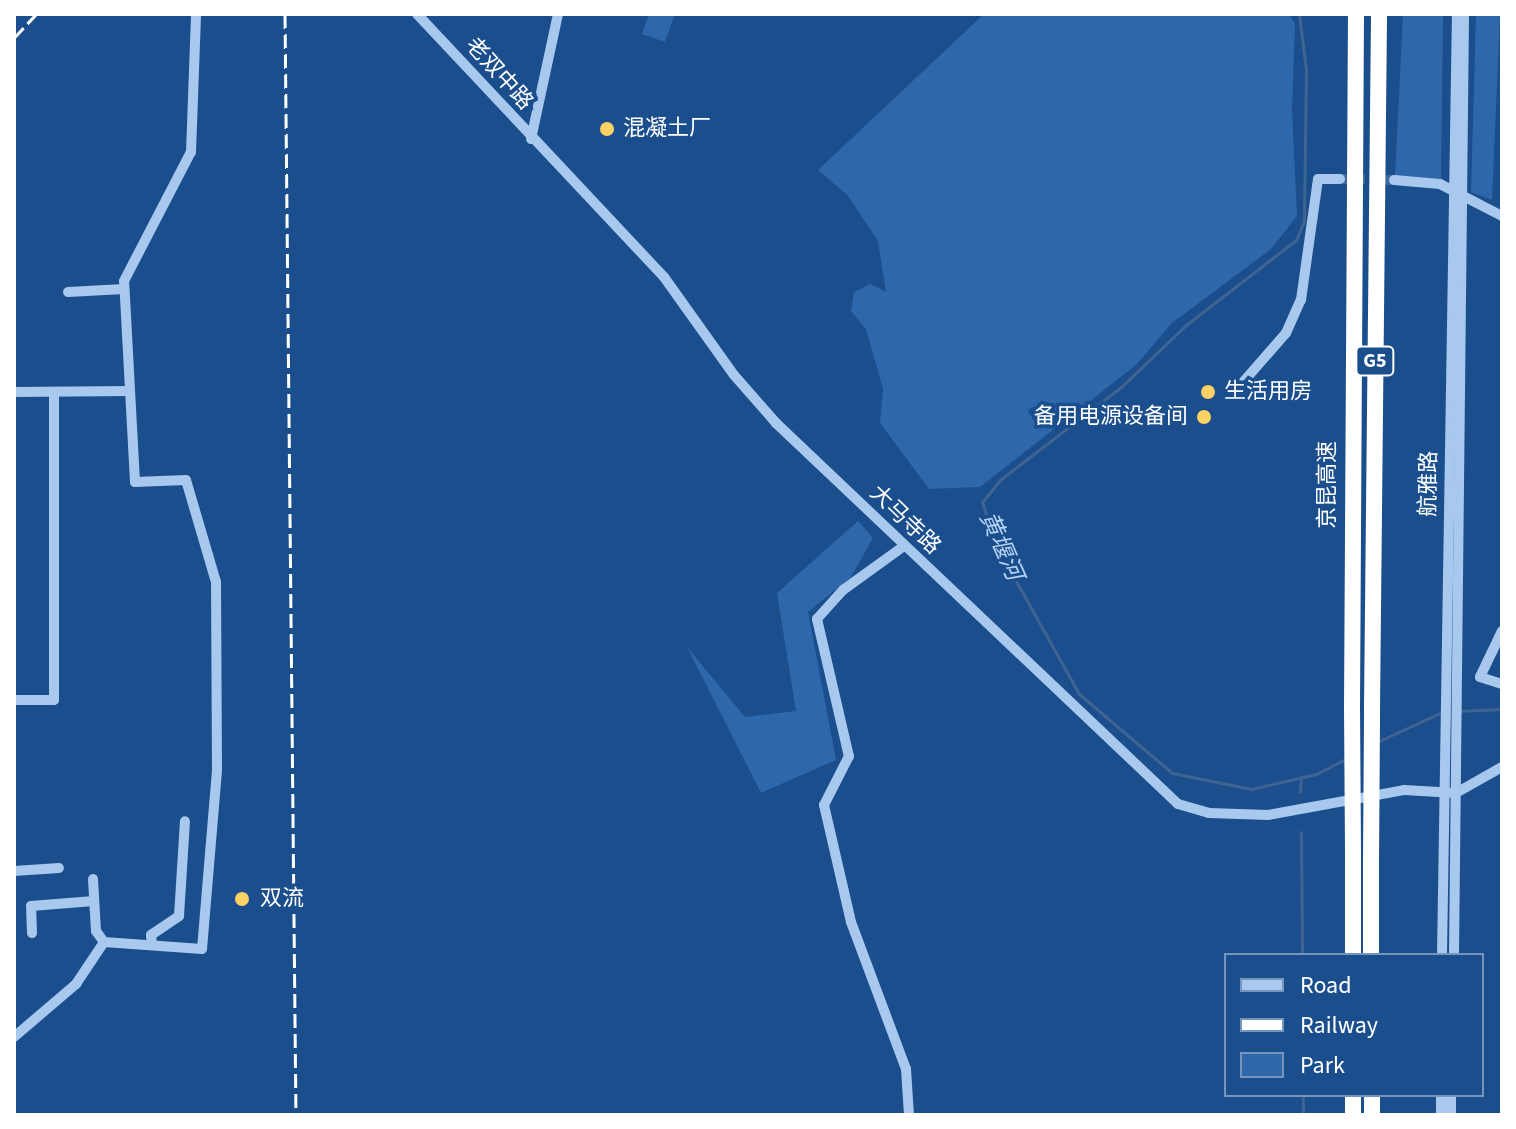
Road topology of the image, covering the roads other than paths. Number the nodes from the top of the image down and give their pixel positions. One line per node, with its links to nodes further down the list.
1 (196, 14): 15 (street)
2 (409, 14): 9 (street, 老双中路)
3 (417, 14): 9 (street, 老双中路)
4 (558, 14): 10 (street)
5 (1356, 14): 36 (highway, 京昆高速 / G5, bridge)
6 (1379, 14): 37 (highway, 京昆高速 / G5, bridge)
7 (1457, 14): 13 (street, 航雅路)
8 (1464, 14): 13 (street, 航雅路)
9 (437, 36): 10 (street, 老双中路)
10 (531, 139): 21 (street, 大马寺路)
11 (1340, 179): 20 (street)
12 (1394, 180): 13 (street)
13 (1460, 192): 14 (street); 26 (street, 航雅路); 27 (street, 航雅路)
14 (1502, 216)
15 (124, 289): 16 (street); 17 (street)
16 (68, 292)
17 (130, 391): 19 (street); 35 (street)
18 (14, 392): 19 (street)
19 (54, 392): 24 (street)
20 (1230, 397)
21 (904, 546): 26 (street, 大马寺路); 41 (street)
22 (1502, 631): 23 (street)
23 (1502, 684)
24 (14, 700)
25 (1502, 767): 27 (street)
26 (1443, 793): 27 (street, 大马寺路); 38 (street, 航雅路)
27 (1456, 793): 39 (street, 航雅路)
28 (185, 821): 35 (street)
29 (59, 868): 30 (street)
30 (14, 871)
31 (93, 879): 32 (street)
32 (94, 901): 33 (street); 34 (street)
33 (32, 933)
34 (104, 942): 35 (street); 40 (street)
35 (152, 945)
36 (1353, 953)
37 (1371, 953)
38 (1442, 953)
39 (1454, 953)
40 (14, 1037)
41 (909, 1115)

